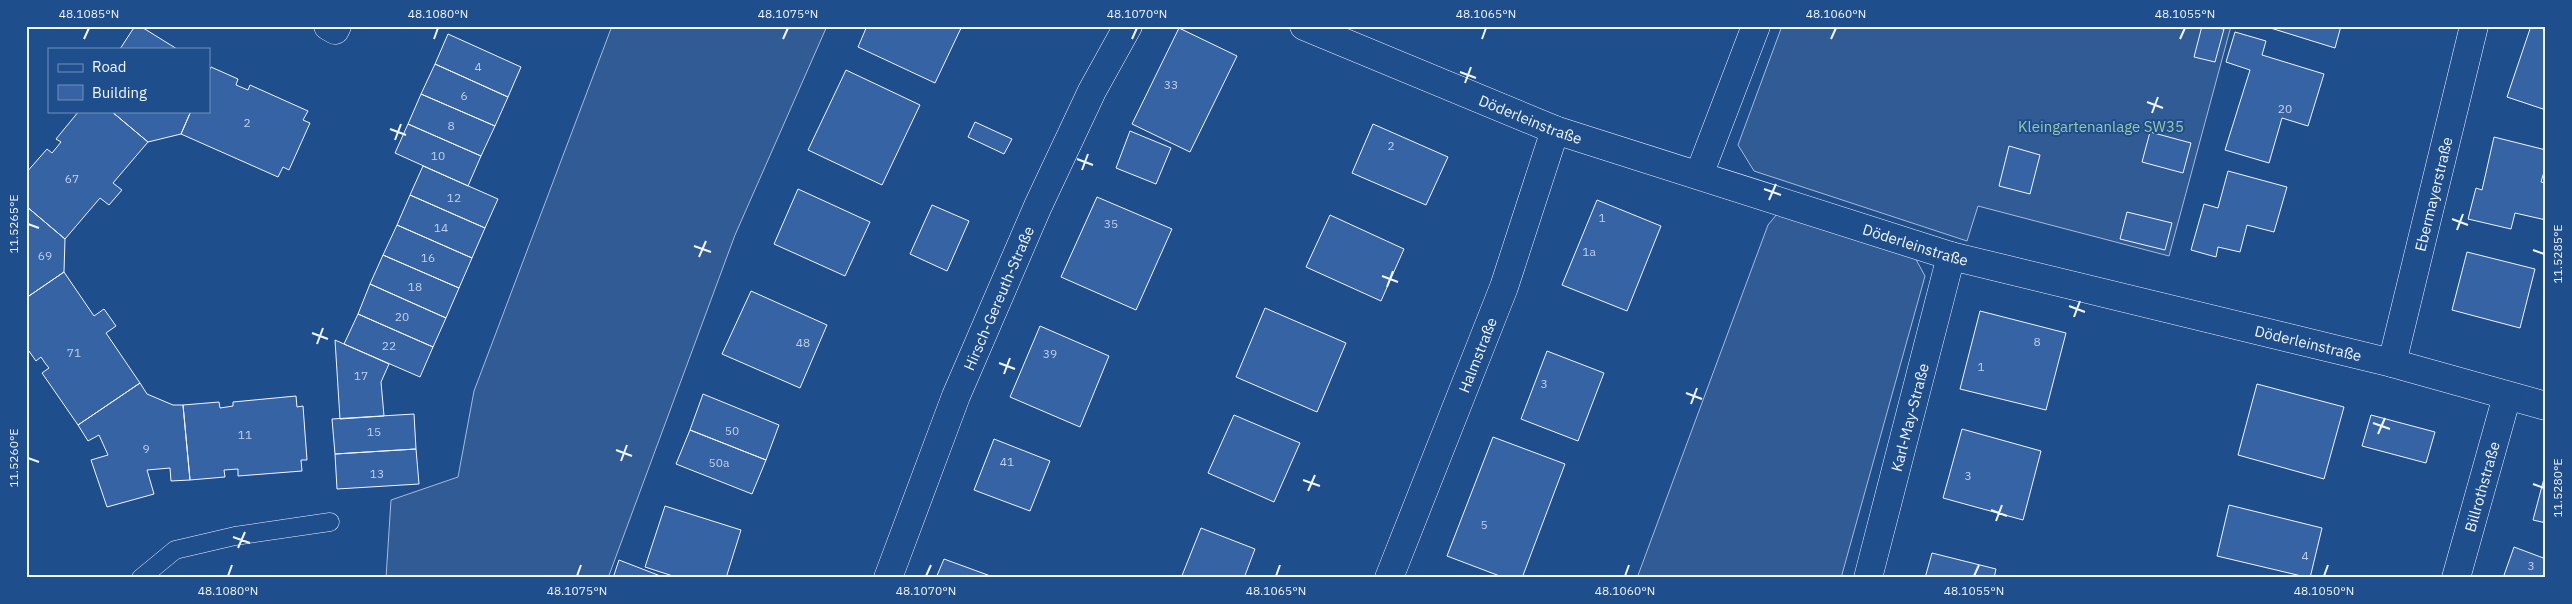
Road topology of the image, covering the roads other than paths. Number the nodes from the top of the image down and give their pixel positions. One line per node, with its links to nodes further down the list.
1 (328, 26): 2 (street)
2 (337, 26)
3 (1128, 26): 15 (street, Hirsch-Gereuth-Straße)
4 (1304, 26): 7 (street, Döderleinstraße)
5 (1756, 26): 8 (street)
6 (2474, 26): 10 (street, Ebermayerstraße)
7 (1555, 130): 8 (street, Döderleinstraße); 16 (street, Halmstraße)
8 (1699, 175): 9 (street, Döderleinstraße)
9 (1951, 256): 10 (street, Döderleinstraße); 17 (street, Karl-May-Straße)
10 (2392, 363): 11 (street, Döderleinstraße)
11 (2507, 396): 12 (street, Döderleinstraße); 18 (street, Billrothstraße)
12 (2546, 406)
13 (330, 522): 14 (lane)
14 (141, 578)
15 (888, 578)
16 (1389, 578)
17 (1868, 578)
18 (2456, 578)

